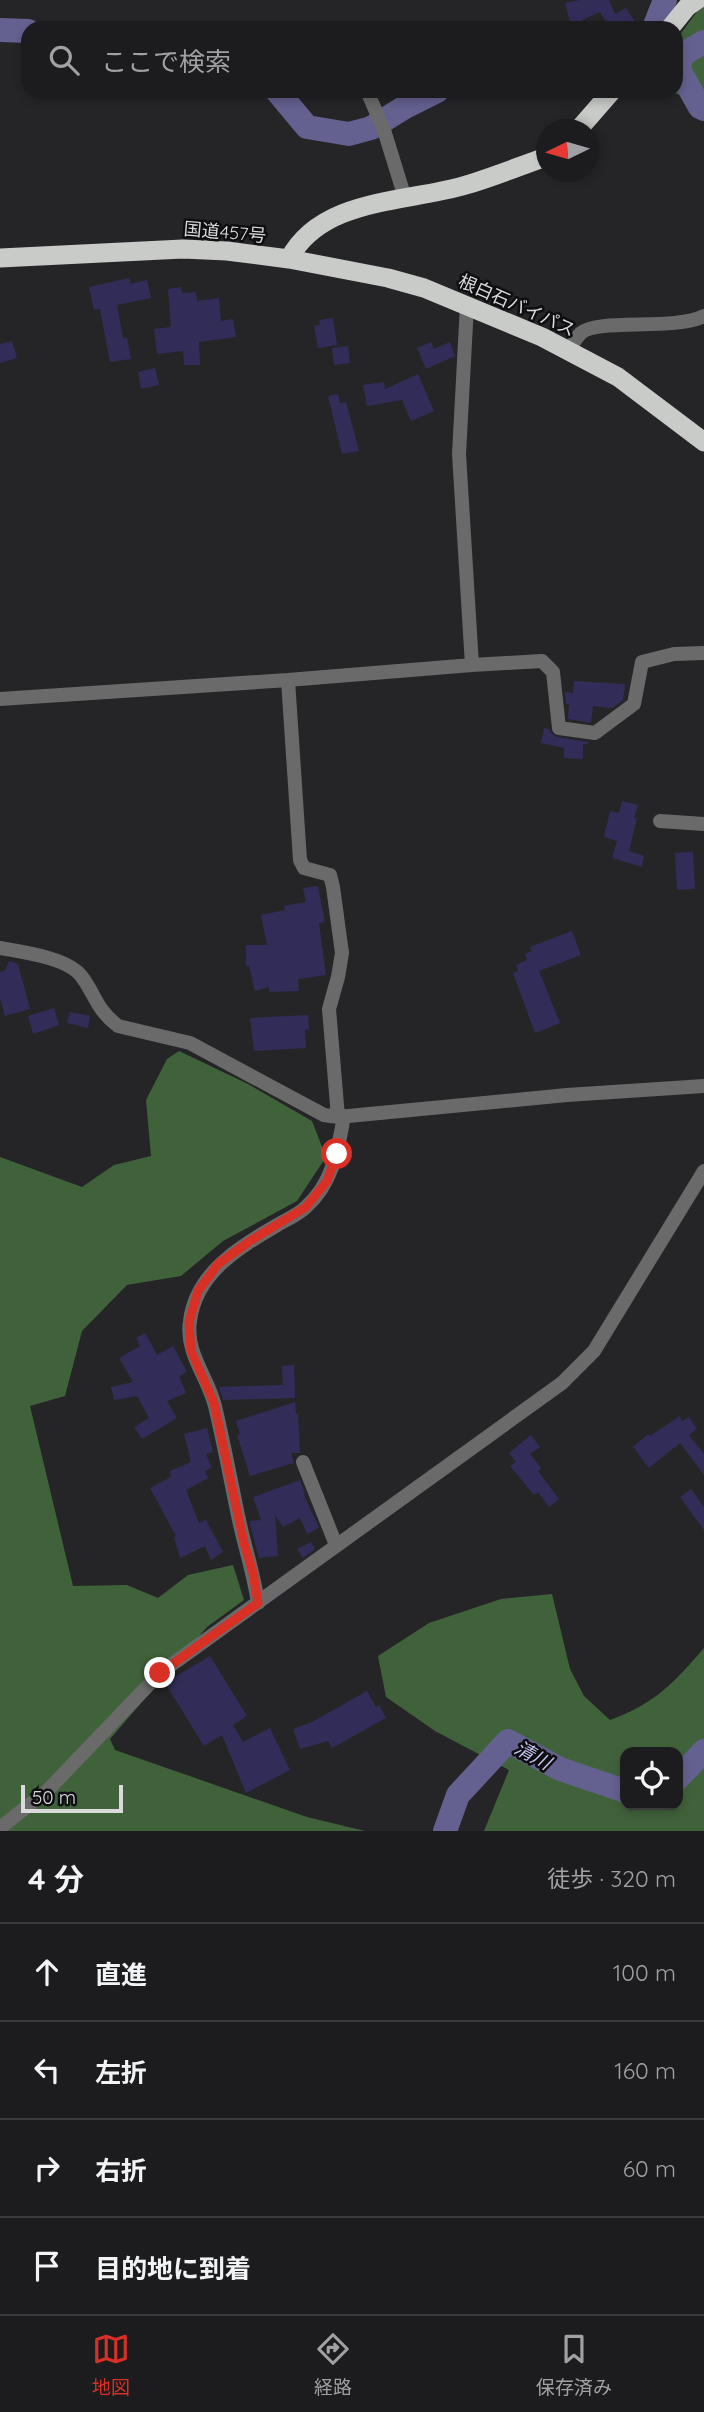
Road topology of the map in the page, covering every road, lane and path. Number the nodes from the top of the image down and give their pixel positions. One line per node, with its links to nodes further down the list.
1 (697, 0): 2 (highway)
2 (675, 21)
3 (370, 98): 7 (street)
4 (606, 98): 5 (highway)
5 (588, 119)
6 (536, 161): 7 (highway)
7 (405, 198): 9 (highway)
8 (0, 258): 9 (highway, 国道457号)
9 (289, 259): 10 (highway, 根白石バイパス)
10 (467, 305): 12 (highway, 根白石バイパス); 15 (street)
11 (704, 316): 12 (street)
12 (568, 351): 13 (highway, 根白石バイパス)
13 (704, 442)
14 (704, 653): 15 (street)
15 (472, 665): 16 (street)
16 (288, 680): 17 (street); 22 (street)
17 (0, 699)
18 (660, 821): 19 (street)
19 (704, 824)
20 (0, 948): 22 (street)
21 (704, 1086): 22 (street)
22 (341, 1117): 26 (street)
23 (704, 1171): 25 (street)
24 (303, 1462): 25 (street)
25 (336, 1545): 26 (street)
26 (258, 1603): 27 (street)
27 (0, 1828)

